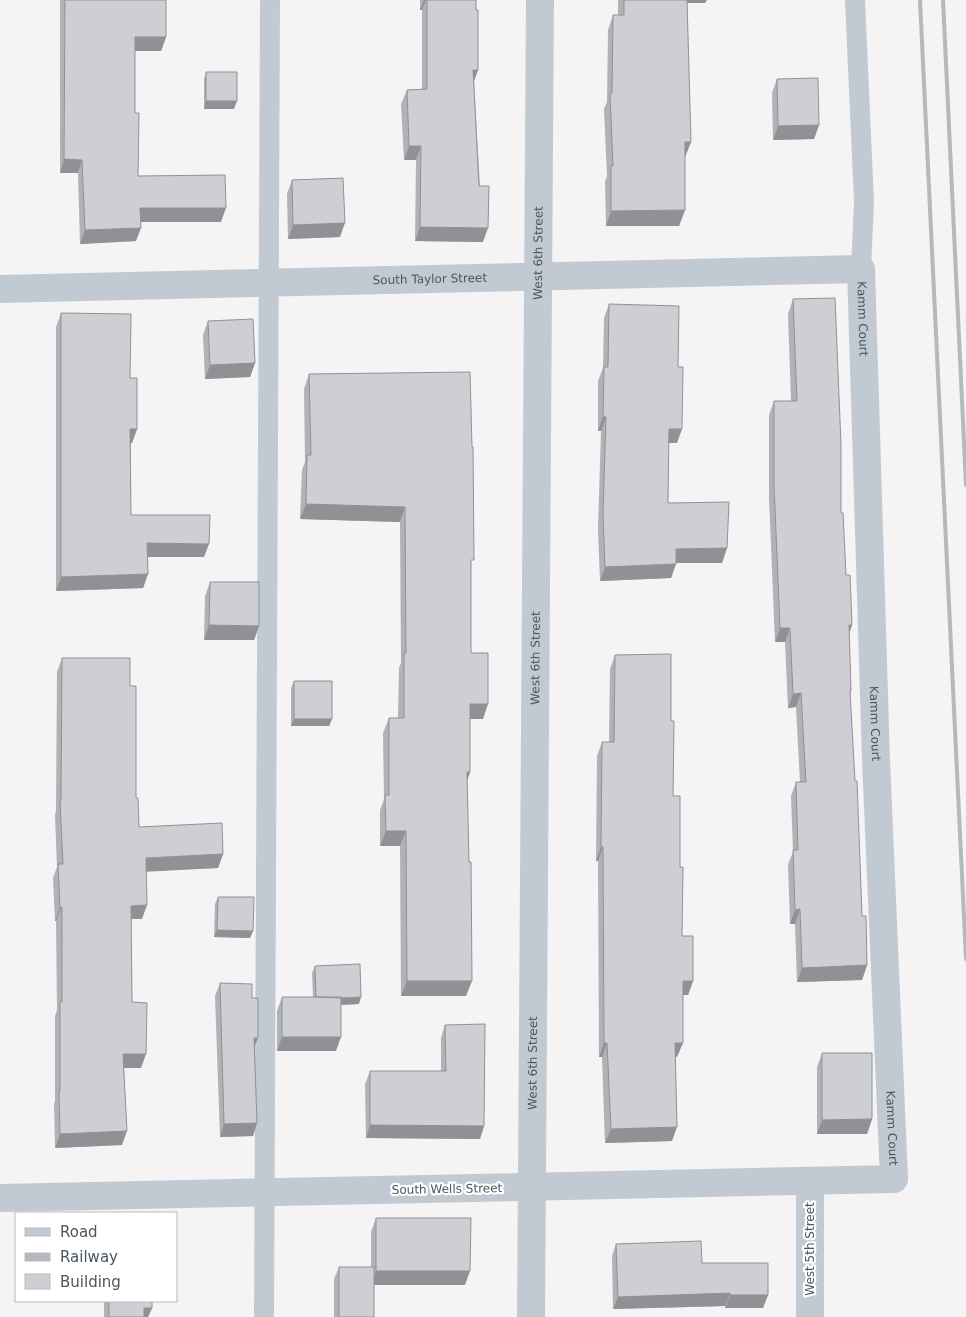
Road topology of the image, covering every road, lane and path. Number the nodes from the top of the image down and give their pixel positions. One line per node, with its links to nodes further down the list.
1 (270, 0): 6 (lane)
2 (540, 0): 5 (street, West 6th Street)
3 (855, 0): 4 (lane)
4 (861, 270): 5 (street, South Taylor Street); 8 (street, Kamm Court)
5 (539, 276): 6 (street, South Taylor Street); 10 (street, West 6th Street)
6 (270, 282): 7 (street, South Taylor Street); 11 (lane)
7 (0, 289)
8 (894, 1179): 9 (street, South Wells Street)
9 (810, 1182): 10 (street, South Wells Street); 15 (street, West 5th Street)
10 (531, 1187): 11 (street, South Wells Street); 14 (street, West 6th Street)
11 (264, 1192): 12 (street, South Wells Street); 13 (lane)
12 (0, 1198)
13 (264, 1317)
14 (530, 1317)
15 (810, 1317)

